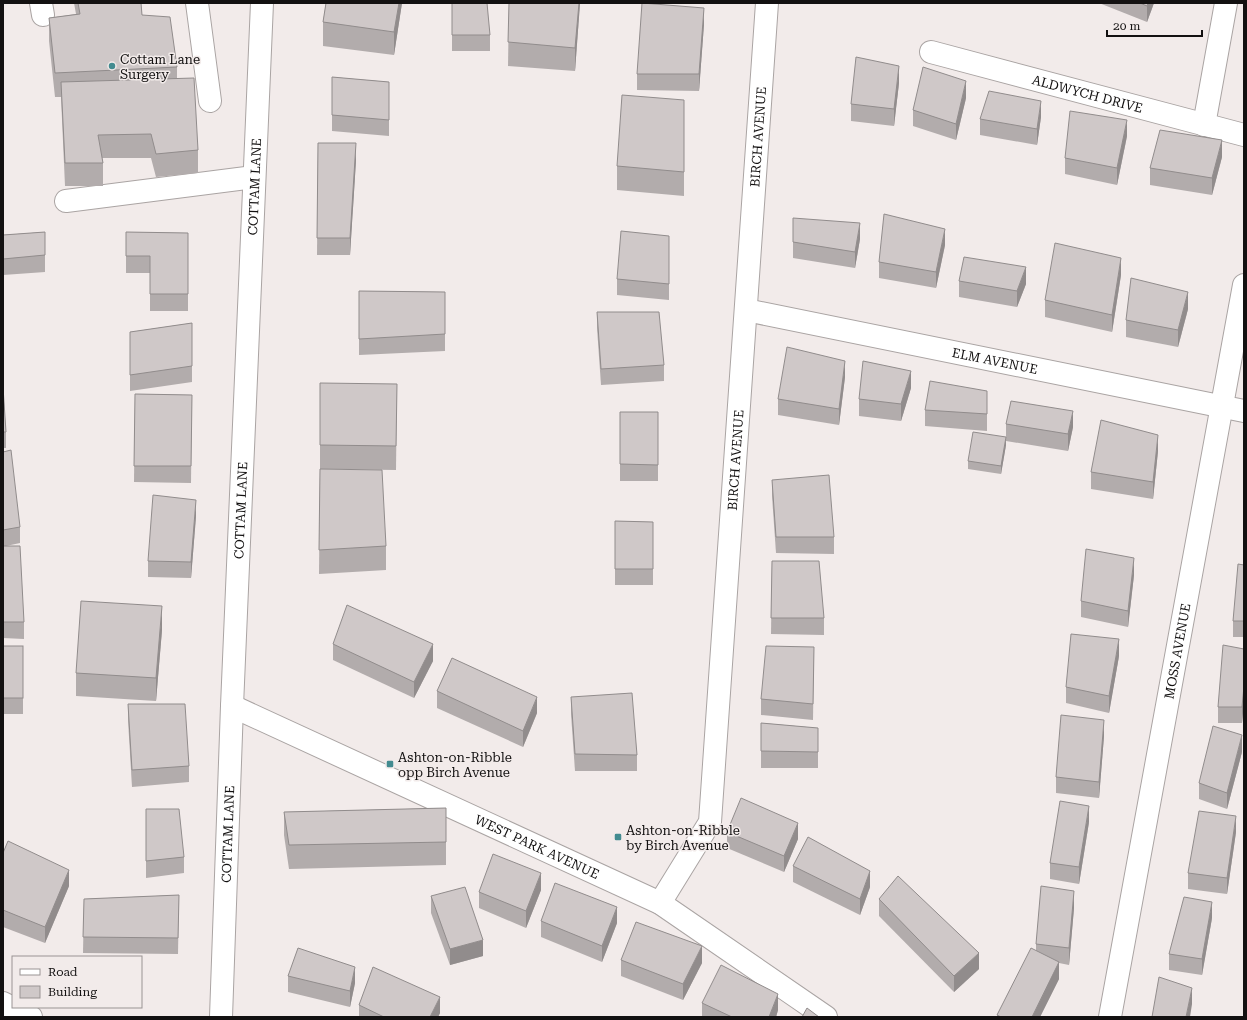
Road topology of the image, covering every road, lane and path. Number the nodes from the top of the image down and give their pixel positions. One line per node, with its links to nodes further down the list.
1 (197, 3): 6 (street)
2 (262, 3): 9 (street, COTTAM LANE)
3 (767, 3): 12 (street, BIRCH AVENUE)
4 (1226, 3): 7 (street)
5 (931, 52): 7 (street, ALDWYCH DRIVE)
6 (210, 101)
7 (1204, 125): 8 (street, ALDWYCH DRIVE)
8 (1244, 135)
9 (254, 177): 10 (street); 15 (street, COTTAM LANE)
10 (66, 201)
11 (1244, 285): 13 (street, MOSS AVENUE)
12 (746, 310): 13 (street, ELM AVENUE); 16 (street, BIRCH AVENUE)
13 (1222, 407): 14 (street, ELM AVENUE); 23 (street, MOSS AVENUE)
14 (1244, 411)
15 (232, 706): 16 (street, WEST PARK AVENUE); 21 (street, COTTAM LANE)
16 (660, 903): 22 (street, WEST PARK AVENUE)
17 (3, 1003): 18 (street)
18 (12, 1008)
19 (13, 1008): 20 (street)
20 (31, 1017)
21 (221, 1017)
22 (826, 1017)
23 (1110, 1017)

